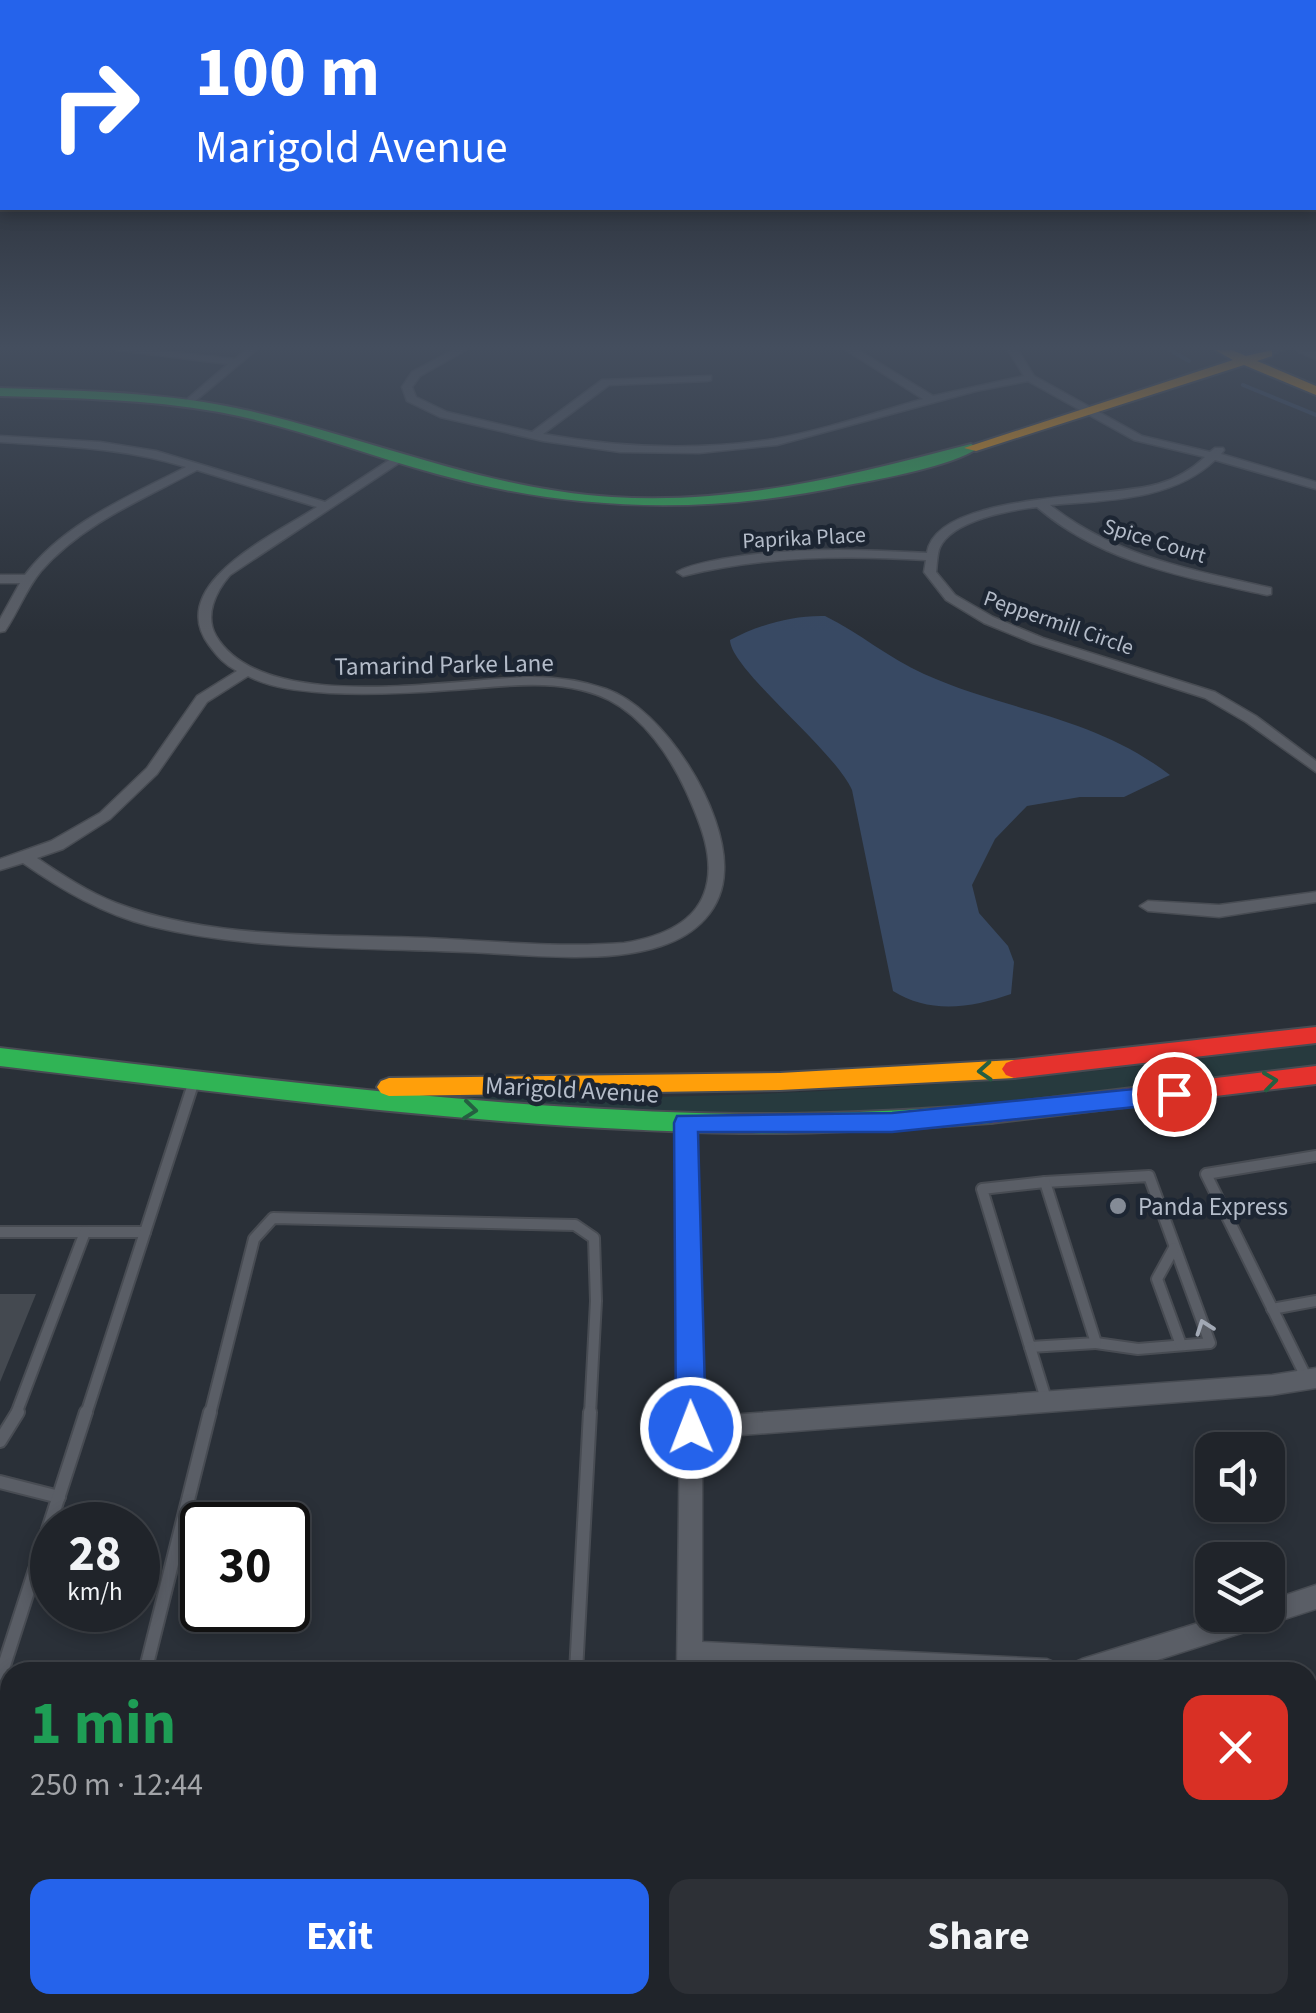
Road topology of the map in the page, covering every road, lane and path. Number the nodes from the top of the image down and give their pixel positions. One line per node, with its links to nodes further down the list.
1 (66, 444): 9 (street)
2 (347, 444): 8 (main road)
3 (594, 444): 4 (street)
4 (757, 444)
5 (984, 444): 8 (main road)
6 (1153, 444): 7 (street)
7 (1217, 453): 10 (street); 11 (street)
8 (398, 459): 12 (street, Tamarind Parke Lane)
9 (196, 466): 12 (street); 16 (street)
10 (1316, 486)
11 (1042, 504): 13 (street); 17 (street, Spice Court)
12 (325, 506): 19 (street, Tamarind Parke Lane)
13 (928, 557): 14 (street, Paprika Place); 20 (street, Peppermill Circle)
14 (683, 572)
15 (0, 578): 16 (street)
16 (28, 579): 18 (street)
17 (1267, 591)
18 (0, 628)
19 (247, 671): 21 (street); 21 (street, Tamarind Parke Lane)
20 (1316, 768)
21 (27, 858): 22 (street)
22 (0, 865)
23 (1316, 897): 24 (street)
24 (1148, 906)
25 (1316, 1036): 29 (main road, Marigold Avenue, one-way to 29)
26 (0, 1056): 28 (main road, Marigold Avenue)
27 (1316, 1075): 30 (main road, Marigold Avenue, one-way to 27)
28 (195, 1078): 29 (main road, Marigold Avenue); 35 (lane)
29 (304, 1089): 30 (main road, Marigold Avenue, one-way to 30)
30 (686, 1123): 44 (street)
31 (1316, 1156): 38 (lane)
32 (1045, 1182): 36 (lane); 39 (lane); 41 (lane)
33 (0, 1232): 34 (lane)
34 (86, 1232): 35 (lane); 45 (lane)
35 (145, 1232): 47 (lane)
36 (1174, 1248): 40 (lane); 40 (lane, one-way to 36)
37 (1316, 1302): 38 (lane)
38 (1272, 1309): 42 (lane)
39 (1096, 1343): 40 (lane); 41 (lane)
40 (1181, 1345)
41 (1030, 1347): 43 (lane)
42 (1312, 1379): 43 (street)
43 (1047, 1402): 44 (street)
44 (691, 1428): 54 (street)
45 (0, 1441)
46 (0, 1482): 47 (lane)
47 (59, 1498): 51 (lane)
48 (1316, 1597): 49 (street)
49 (1285, 1607)
50 (1208, 1632): 55 (street)
51 (5, 1662)
52 (148, 1662): 53 (lane)
53 (577, 1662)
54 (689, 1662)
55 (1114, 1662)

